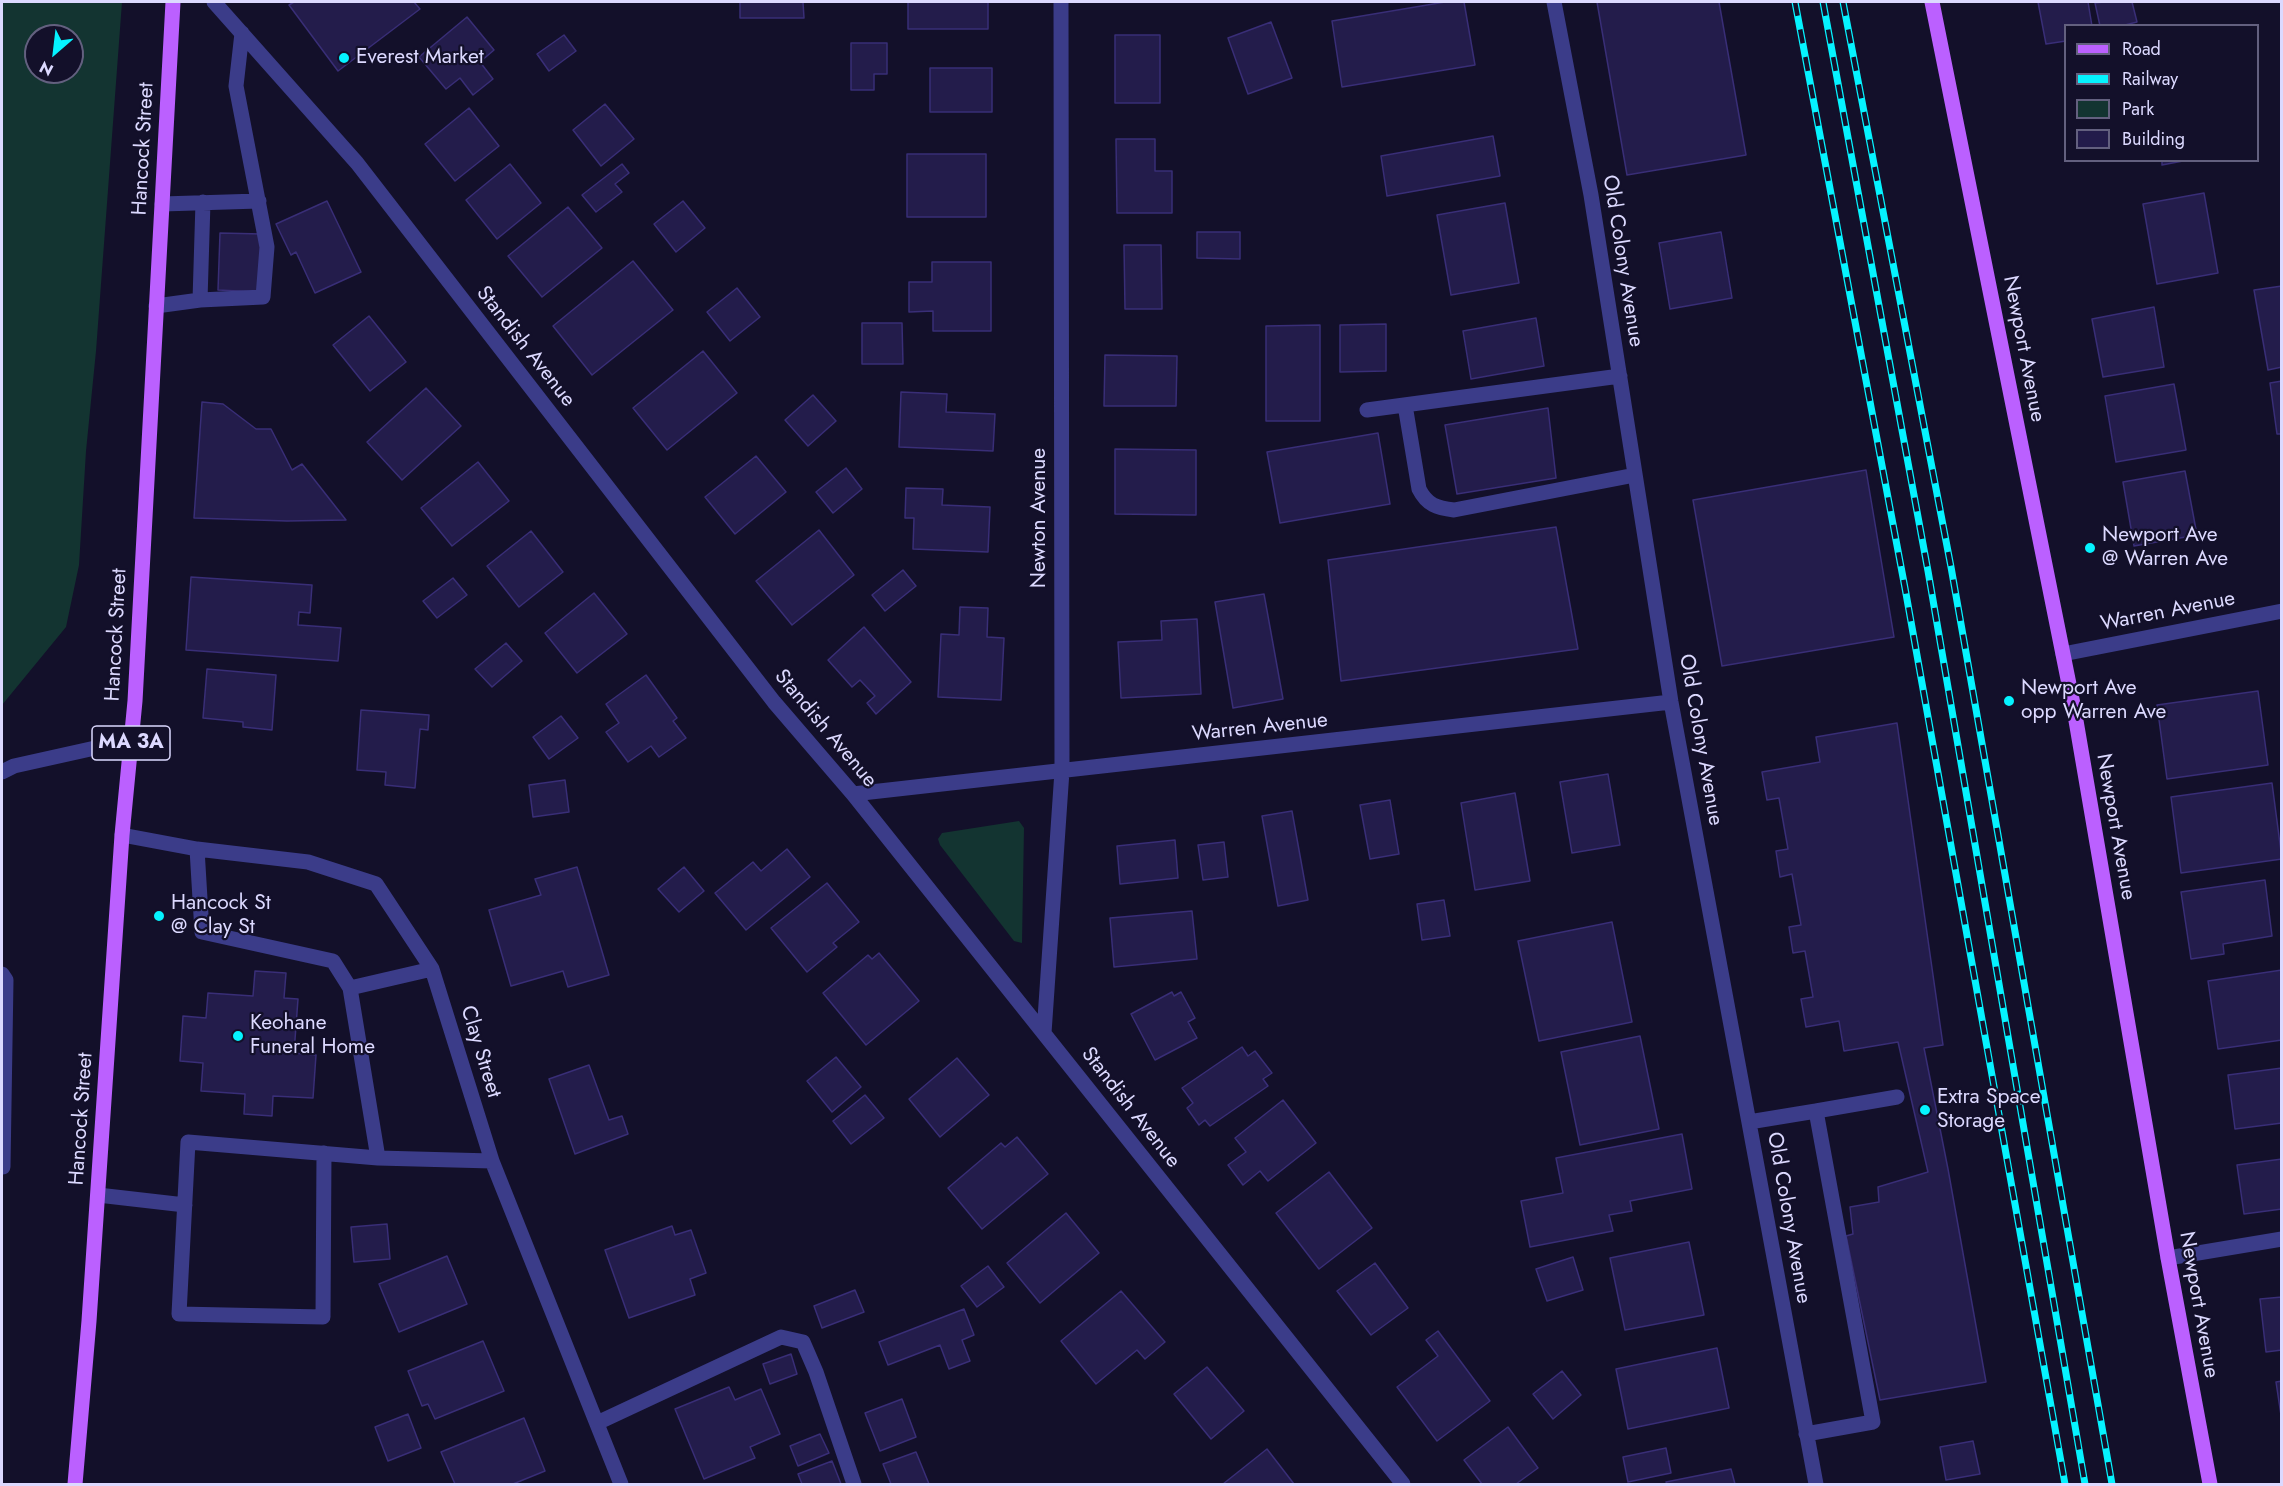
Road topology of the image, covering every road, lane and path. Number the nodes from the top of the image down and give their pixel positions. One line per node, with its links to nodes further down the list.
1 (173, 2): 9 (main road, Hancock Street / MA 3A)
2 (214, 2): 6 (street, Standish Avenue)
3 (1061, 2): 20 (street, Newton Avenue)
4 (1554, 2): 12 (street, Old Colony Avenue)
5 (1932, 2): 17 (main road, Newport Avenue)
6 (242, 33): 7 (street); 22 (street, Standish Avenue)
7 (259, 201): 8 (street); 10 (street)
8 (203, 202): 9 (street); 10 (street)
9 (162, 204): 11 (main road, Hancock Street / MA 3A)
10 (200, 300): 11 (street)
11 (156, 306): 19 (main road, Hancock Street / MA 3A)
12 (1620, 376): 13 (street); 15 (street, Old Colony Avenue)
13 (1405, 405): 14 (street); 15 (street)
14 (1366, 410)
15 (1635, 475): 18 (street, Old Colony Avenue)
16 (2282, 611): 17 (street, Warren Avenue)
17 (2063, 654): 39 (main road, Newport Avenue)
18 (1671, 702): 20 (street, Warren Avenue); 31 (street, Old Colony Avenue)
19 (131, 740): 21 (street); 23 (main road, Hancock Street / MA 3A)
20 (1062, 771): 22 (street, Warren Avenue); 28 (street, Newton Avenue)
21 (2, 772)
22 (853, 794): 28 (street, Standish Avenue)
23 (122, 835): 24 (street, Clay Street); 36 (main road, Hancock Street / MA 3A)
24 (197, 849): 25 (street, Clay Street); 27 (street)
25 (432, 969): 27 (street); 34 (street, Clay Street)
26 (2, 974): 35 (street)
27 (350, 988): 33 (street)
28 (1044, 1033): 45 (street, Standish Avenue)
29 (1897, 1097): 30 (street)
30 (1816, 1111): 31 (street); 41 (street)
31 (1749, 1122): 41 (street, Old Colony Avenue)
32 (324, 1153): 33 (street); 37 (street); 37 (street)
33 (378, 1158): 34 (street)
34 (492, 1161): 40 (street, Clay Street)
35 (3, 1167)
36 (98, 1195): 37 (street); 42 (main road, Hancock Street / MA 3A)
37 (185, 1205)
38 (2282, 1239): 39 (street)
39 (2168, 1258): 47 (main road, Newport Avenue)
40 (597, 1423): 43 (street, Clay Street); 44 (street)
41 (1806, 1434): 46 (street, Old Colony Avenue)
42 (75, 1485)
43 (621, 1485)
44 (854, 1485)
45 (1403, 1485)
46 (1816, 1485)
47 (2210, 1485)

